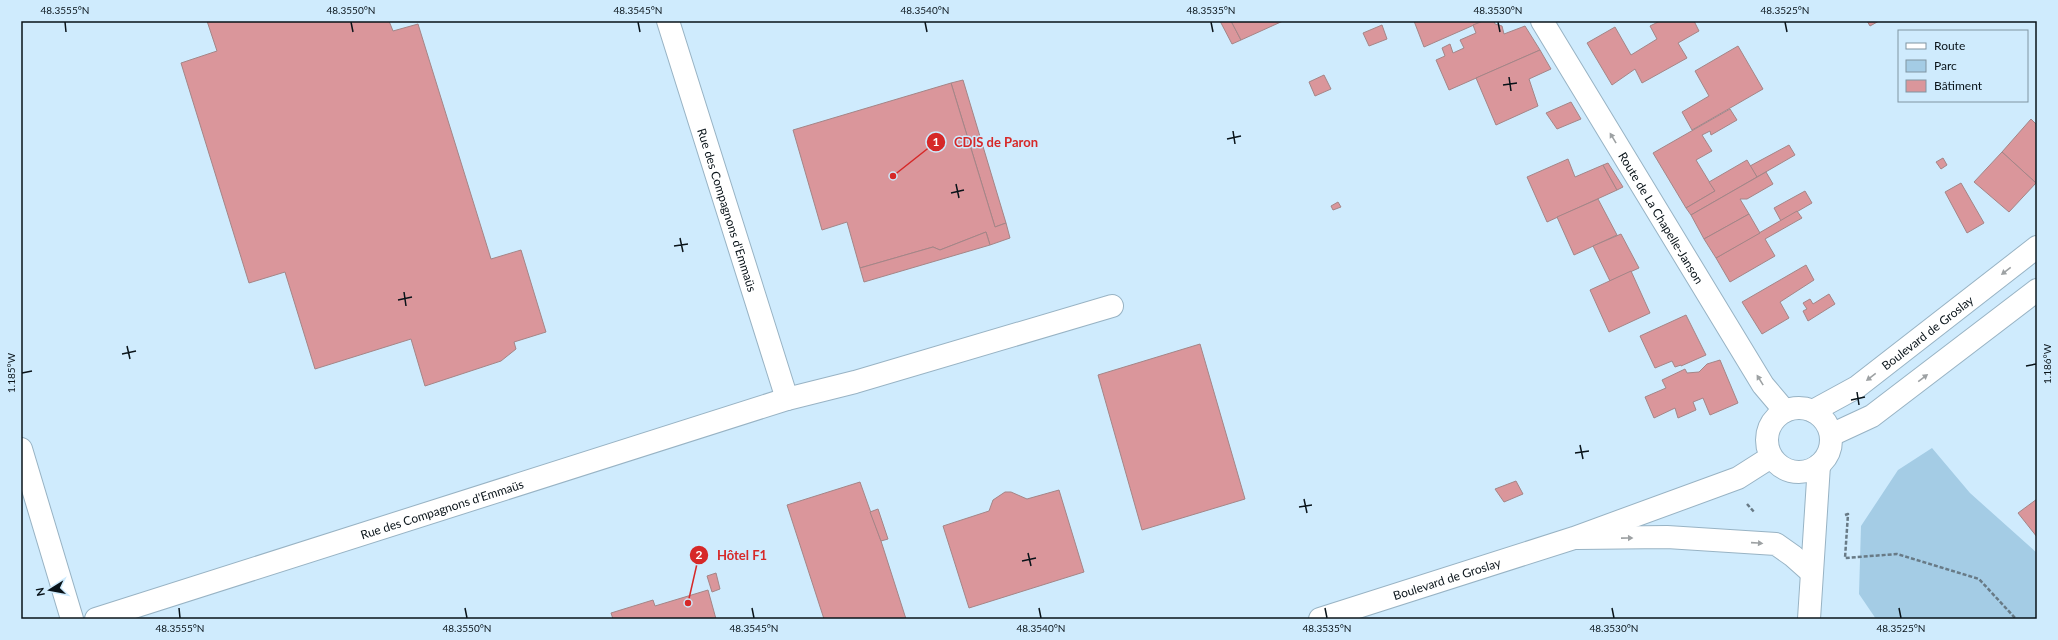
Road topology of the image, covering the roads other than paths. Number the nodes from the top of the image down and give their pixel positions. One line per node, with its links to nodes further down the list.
1 (668, 21): 6 (street, Rue des Compagnons d'Emmaüs)
2 (1542, 21): 7 (street, Route de La Chapelle-Janson, one-way to 2)
3 (2037, 247): 8 (street, Boulevard de Groslay, one-way to 8)
4 (2037, 290): 9 (street, one-way to 4)
5 (1112, 306): 6 (street, Rue des Compagnons d'Emmaüs)
6 (788, 399): 16 (street, Rue des Compagnons d'Emmaüs)
7 (1785, 411): 8 (street); 11 (street)
8 (1813, 411): 9 (street)
9 (1831, 435): 12 (street)
10 (21, 448): 15 (street)
11 (1771, 457): 12 (street); 13 (street, Boulevard de Groslay)
12 (1819, 465): 14 (street)
13 (1574, 538): 14 (street, Boulevard de Groslay, one-way to 14); 17 (street, Boulevard de Groslay)
14 (1811, 572): 18 (street)
15 (72, 619)
16 (96, 619)
17 (1320, 619)
18 (1809, 619)

